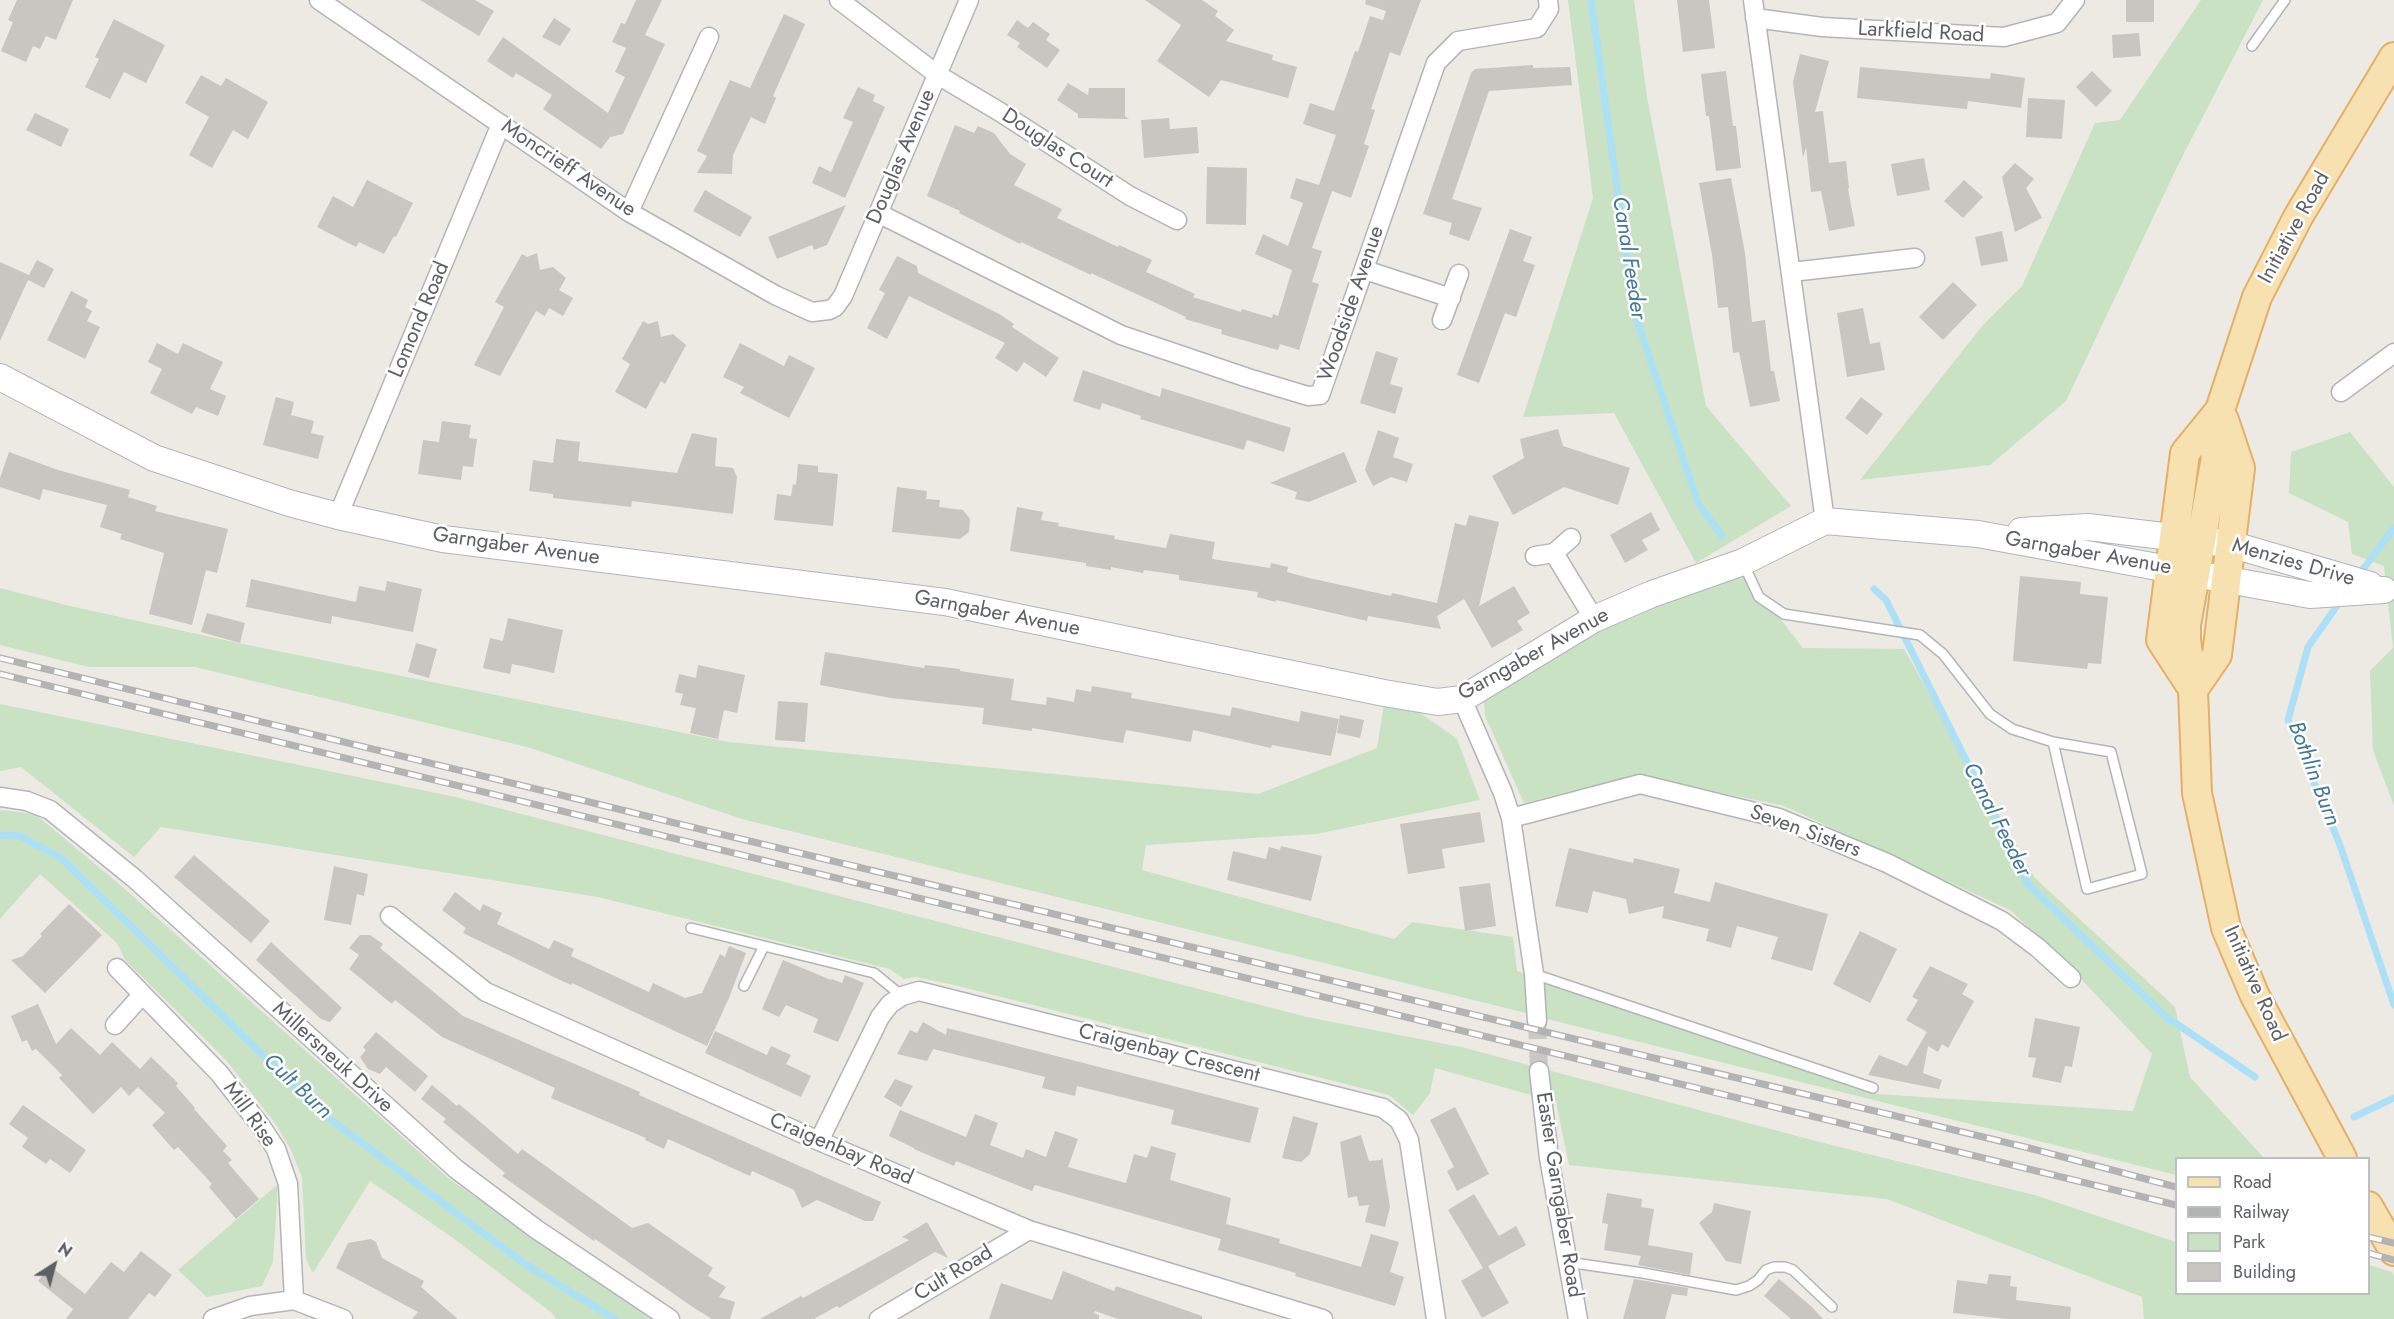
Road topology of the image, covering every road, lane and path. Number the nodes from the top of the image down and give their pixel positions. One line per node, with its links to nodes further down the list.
1 (319, 0): 12 (street, Moncrieff Avenue)
2 (839, 0): 11 (street, Douglas Court)
3 (969, 0): 11 (street, Douglas Avenue)
4 (1548, 0): 17 (street, Woodside Avenue)
5 (2075, 0): 7 (street, Larkfield Road)
6 (2285, 0): 9 (lane)
7 (1754, 9): 18 (street, Larkfield Road)
8 (709, 38): 13 (street)
9 (2252, 46)
10 (2394, 57): 26 (main road, Initiative Road)
11 (938, 75): 14 (street, Douglas Avenue); 15 (street, Douglas Court)
12 (501, 124): 13 (street, Moncrieff Avenue); 27 (street, Lomond Road)
13 (629, 212): 21 (street, Moncrieff Avenue)
14 (878, 213): 17 (street, Woodside Avenue); 21 (street, Douglas Avenue)
15 (1178, 220)
16 (1916, 258): 18 (street)
17 (1365, 270): 20 (street)
18 (1792, 272): 28 (street, Larkfield Road)
19 (1459, 274): 20 (street)
20 (1451, 298): 22 (street)
21 (829, 310)
22 (1442, 320)
23 (2394, 353): 25 (street)
24 (0, 377): 27 (street, Garngaber Avenue)
25 (2341, 392)
26 (2220, 410): 30 (main road, Initiative Road); 32 (main road); 33 (main road)
27 (338, 516): 42 (street, Garngaber Avenue)
28 (1825, 521): 29 (street, Garngaber Avenue); 36 (street, Garngaber Avenue)
29 (1978, 534): 30 (street, Garngaber Avenue); 37 (street, Garngaber Avenue)
30 (2174, 537): 32 (street, Garngaber Avenue); 37 (main road, Initiative Road)
31 (1571, 538): 34 (street)
32 (2202, 540): 33 (street, Menzies Drive); 37 (main road)
33 (2230, 544): 38 (main road); 39 (street, Menzies Drive)
34 (1554, 553): 35 (street); 40 (street)
35 (1535, 556)
36 (1743, 562): 40 (street, Garngaber Avenue); 43 (lane)
37 (2184, 571): 38 (street, Menzies Drive); 41 (main road, Initiative Road)
38 (2227, 579): 39 (street, Menzies Drive); 41 (main road)
39 (2390, 591)
40 (1594, 619): 42 (street, Garngaber Avenue)
41 (2193, 690): 60 (main road, Initiative Road)
42 (1462, 699): 45 (street)
43 (2053, 742): 43 (lane)
44 (0, 797): 69 (street, Millersneuk Drive)
45 (1511, 818): 50 (street); 51 (street, Seven Sisters)
46 (390, 916): 59 (street, Craigenbay Road)
47 (691, 928): 48 (lane)
48 (764, 946): 52 (lane); 54 (lane)
49 (117, 968): 53 (street, Mill Rise)
50 (1534, 974): 55 (street); 58 (lane)
51 (2071, 978)
52 (744, 986)
53 (142, 995): 56 (street); 65 (street, Mill Rise)
54 (902, 996): 59 (street); 72 (street, Craigenbay Crescent)
55 (1537, 1022)
56 (115, 1025)
57 (1539, 1071): 64 (street, Easter Garngaber Road)
58 (1873, 1088)
59 (819, 1141): 62 (street, Craigenbay Road)
60 (2341, 1157)
61 (2370, 1209): 63 (main road)
62 (1029, 1230): 70 (street, Cult Road); 71 (street, Craigenbay Road)
63 (2394, 1251)
64 (1567, 1262): 66 (lane); 73 (street, Easter Garngaber Road)
65 (294, 1300): 67 (street); 68 (street)
66 (1832, 1307)
67 (213, 1319)
68 (343, 1319)
69 (670, 1319)
70 (879, 1319)
71 (1323, 1319)
72 (1436, 1319)
73 (1578, 1319)

